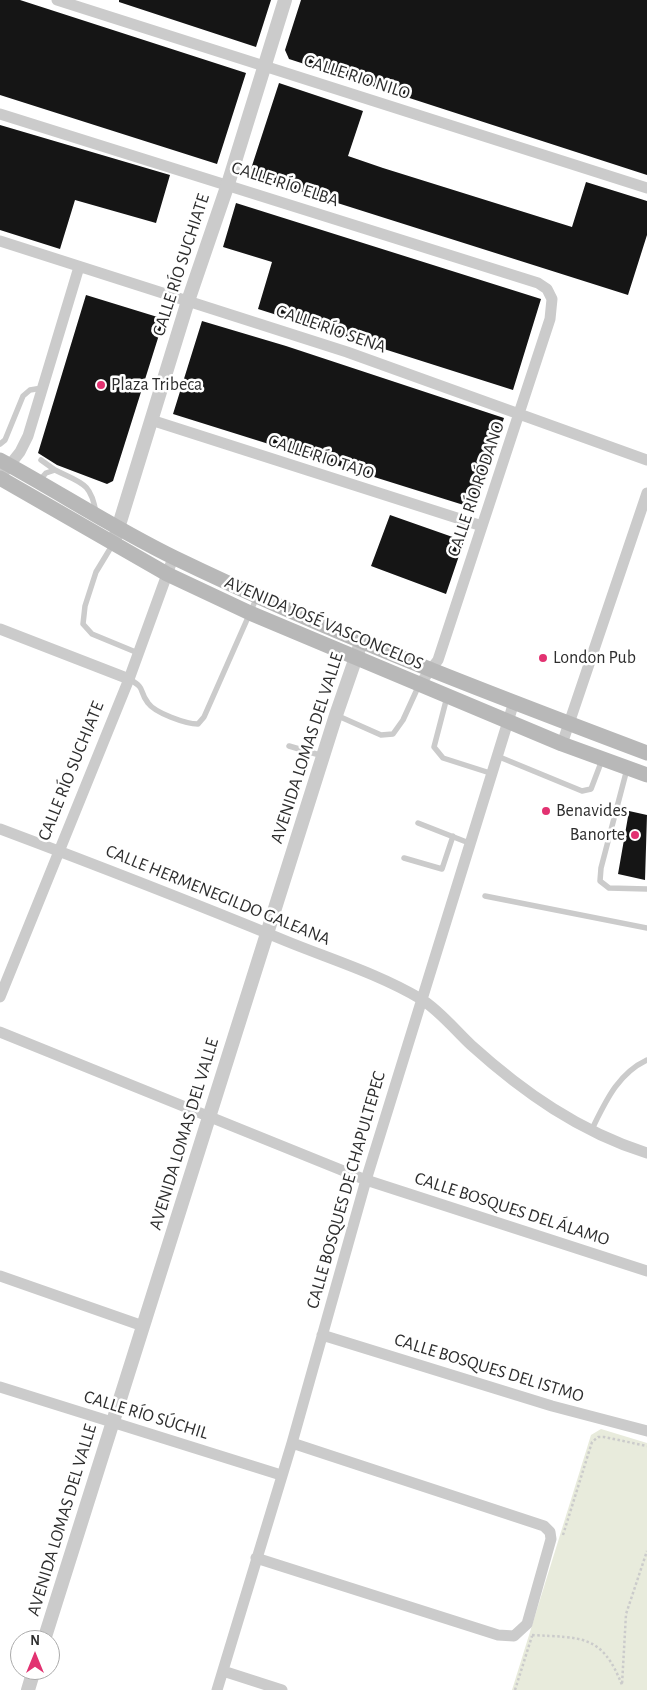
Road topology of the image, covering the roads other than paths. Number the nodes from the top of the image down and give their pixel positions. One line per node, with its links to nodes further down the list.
1 (57, 0): 3 (street, CALLE RIO NILO)
2 (285, 0): 3 (street, CALLE RÍO SUCHIATE)
3 (264, 66): 5 (street, CALLE RÍO SUCHIATE); 6 (street, CALLE RIO NILO)
4 (0, 114): 5 (street, CALLE RÍO ELBA)
5 (228, 184): 9 (street, CALLE RÍO ELBA); 10 (street, CALLE RÍO SUCHIATE)
6 (647, 188)
7 (0, 241): 8 (street, CALLE RÍO SENA)
8 (79, 267): 10 (street, CALLE RÍO SENA); 11 (street)
9 (552, 299): 12 (street, CALLE RÍO RÓDANO)
10 (188, 301): 12 (street, CALLE RÍO SENA); 13 (street, CALLE RÍO SUCHIATE)
11 (42, 388): 14 (lane); 17 (street)
12 (520, 415): 16 (street, CALLE RÍO SENA); 22 (street, CALLE RÍO RÓDANO)
13 (151, 420): 22 (street, CALLE RÍO TAJO); 23 (street, CALLE RÍO SUCHIATE)
14 (0, 444)
15 (42, 460): 18 (lane)
16 (647, 460)
17 (2, 470): 19 (main road, AVENIDA JOSÉ VASCONCELOS); 23 (main road, AVENIDA JOSÉ VASCONCELOS)
18 (55, 470): 19 (lane); 21 (lane)
19 (38, 482): 21 (main road, AVENIDA JOSÉ VASCONCELOS)
20 (647, 493): 39 (street)
21 (96, 515): 23 (main road, AVENIDA JOSÉ VASCONCELOS)
22 (482, 526): 32 (street, CALLE RÍO RÓDANO)
23 (116, 535): 24 (main road, AVENIDA JOSÉ VASCONCELOS); 25 (main road, AVENIDA JOSÉ VASCONCELOS); 30 (lane)
24 (173, 558): 25 (street, CALLE RÍO SUCHIATE); 26 (main road, AVENIDA JOSÉ VASCONCELOS)
25 (167, 574): 27 (main road, AVENIDA JOSÉ VASCONCELOS); 30 (street, CALLE RÍO SUCHIATE)
26 (257, 596): 27 (lane); 29 (main road, AVENIDA JOSÉ VASCONCELOS)
27 (250, 613): 31 (main road, AVENIDA JOSÉ VASCONCELOS); 33 (lane)
28 (0, 629): 33 (street)
29 (362, 640): 31 (street, AVENIDA LOMAS DEL VALLE); 32 (main road, AVENIDA JOSÉ VASCONCELOS)
30 (138, 653): 33 (street, CALLE RÍO SUCHIATE)
31 (356, 657): 34 (main road, AVENIDA JOSÉ VASCONCELOS); 37 (street, AVENIDA LOMAS DEL VALLE)
32 (431, 669): 34 (street, CALLE RÍO RÓDANO); 36 (main road, AVENIDA JOSÉ VASCONCELOS)
33 (129, 679): 53 (street, CALLE RÍO SUCHIATE)
34 (420, 685): 35 (main road, AVENIDA JOSÉ VASCONCELOS); 37 (lane)
35 (447, 696): 38 (main road, AVENIDA JOSÉ VASCONCELOS); 47 (lane)
36 (514, 702): 38 (street, CALLE BOSQUES DE CHAPULTEPEC); 39 (main road, AVENIDA JOSÉ VASCONCELOS)
37 (336, 715): 44 (street, AVENIDA LOMAS DEL VALLE)
38 (507, 720): 40 (main road, AVENIDA JOSÉ VASCONCELOS); 43 (street, CALLE BOSQUES DE CHAPULTEPEC)
39 (569, 724): 40 (street); 42 (main road, AVENIDA JOSÉ VASCONCELOS)
40 (562, 744): 45 (main road, AVENIDA JOSÉ VASCONCELOS)
41 (289, 746): 44 (lane)
42 (647, 753)
43 (496, 755): 45 (lane); 47 (street, CALLE BOSQUES DE CHAPULTEPEC)
44 (323, 756): 58 (street, AVENIDA LOMAS DEL VALLE)
45 (603, 758): 46 (main road, AVENIDA JOSÉ VASCONCELOS)
46 (628, 767): 48 (main road, AVENIDA JOSÉ VASCONCELOS); 55 (lane)
47 (490, 773): 52 (street, CALLE BOSQUES DE CHAPULTEPEC)
48 (647, 775)
49 (418, 823): 51 (lane)
50 (0, 828): 53 (street, CALLE HERMENEGILDO GALEANA)
51 (454, 836): 52 (lane); 54 (lane)
52 (469, 843): 60 (street, CALLE BOSQUES DE CHAPULTEPEC)
53 (59, 851): 58 (street, CALLE HERMENEGILDO GALEANA); 59 (street, CALLE RÍO SUCHIATE)
54 (404, 858)
55 (647, 889)
56 (485, 896): 57 (lane)
57 (647, 928)
58 (267, 933): 60 (street, CALLE HERMENEGILDO GALEANA); 63 (street, AVENIDA LOMAS DEL VALLE)
59 (0, 997)
60 (421, 999): 64 (street, CALLE HERMENEGILDO GALEANA); 66 (street, CALLE BOSQUES DE CHAPULTEPEC)
61 (0, 1032): 63 (street, CALLE BOSQUES DEL ÁLAMO)
62 (647, 1060): 64 (lane)
63 (208, 1116): 66 (street, CALLE BOSQUES DEL ÁLAMO); 69 (street, AVENIDA LOMAS DEL VALLE)
64 (591, 1131): 65 (street, CALLE HERMENEGILDO GALEANA)
65 (647, 1153)
66 (366, 1180): 67 (street, CALLE BOSQUES DEL ÁLAMO); 70 (street, CALLE BOSQUES DE CHAPULTEPEC)
67 (647, 1271)
68 (0, 1276): 69 (street)
69 (144, 1326): 72 (street, AVENIDA LOMAS DEL VALLE)
70 (322, 1335): 73 (street, CALLE BOSQUES DEL ISTMO); 74 (street, CALLE BOSQUES DE CHAPULTEPEC)
71 (0, 1387): 72 (street, CALLE RÍO SÚCHIL)
72 (112, 1423): 75 (street, CALLE RÍO SÚCHIL); 77 (street, AVENIDA LOMAS DEL VALLE)
73 (647, 1431)
74 (292, 1443): 75 (street, CALLE BOSQUES DE CHAPULTEPEC); 76 (street)
75 (281, 1475): 76 (street, CALLE BOSQUES DE CHAPULTEPEC)
76 (256, 1558): 78 (street, CALLE BOSQUES DE CHAPULTEPEC)
77 (47, 1630)
78 (223, 1671): 79 (street, CALLE BOSQUES DE CHAPULTEPEC); 80 (street)
79 (217, 1690)
80 (282, 1690)

